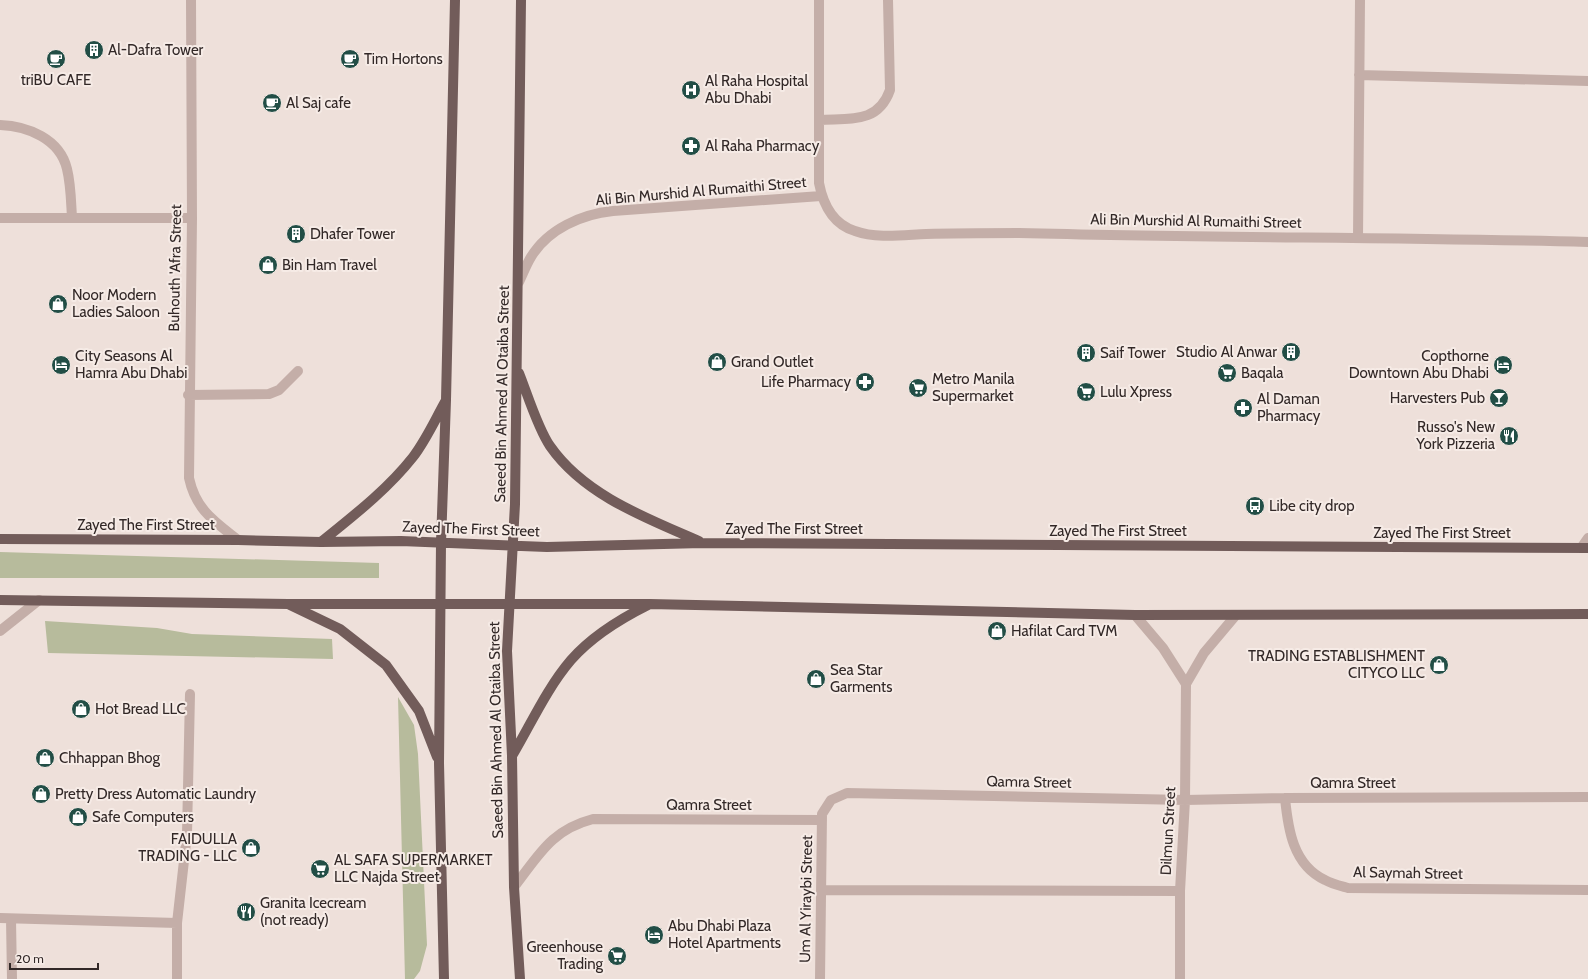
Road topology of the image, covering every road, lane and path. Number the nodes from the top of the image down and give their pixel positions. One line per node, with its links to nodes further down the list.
1 (191, 0): 14 (street, Buhouth 'Afra Street)
2 (455, 0): 21 (main road)
3 (521, 0): 17 (main road, Saeed Bin Ahmed Al Otaiba Street)
4 (819, 0): 9 (street, Ali Bin Murshid Al Rumaithi Street)
5 (888, 0): 9 (street)
6 (1360, 0): 7 (street)
7 (1359, 75): 8 (street); 15 (street)
8 (1588, 81)
9 (819, 120): 11 (street, Ali Bin Murshid Al Rumaithi Street)
10 (0, 125): 13 (street)
11 (821, 196): 15 (street, Ali Bin Murshid Al Rumaithi Street); 17 (street, Ali Bin Murshid Al Rumaithi Street)
12 (0, 218): 13 (street)
13 (72, 218): 14 (street)
14 (192, 218): 20 (street, Buhouth 'Afra Street)
15 (1358, 238): 16 (street, Ali Bin Murshid Al Rumaithi Street)
16 (1588, 242)
17 (519, 282): 18 (main road, Saeed Bin Ahmed Al Otaiba Street)
18 (518, 368): 27 (main road); 28 (main road, Saeed Bin Ahmed Al Otaiba Street)
19 (298, 371): 20 (street)
20 (188, 395): 24 (street, Buhouth 'Afra Street)
21 (446, 400): 25 (main road); 26 (main road)
22 (1588, 538): 29 (street)
23 (0, 539): 24 (main road, Zayed The First Street)
24 (238, 540): 25 (main road, Zayed The First Street)
25 (321, 542): 26 (main road, Zayed The First Street)
26 (441, 542): 28 (main road, Zayed The First Street); 33 (main road)
27 (702, 543): 28 (main road, Zayed The First Street); 29 (main road, Zayed The First Street)
28 (513, 546): 35 (main road, Saeed Bin Ahmed Al Otaiba Street)
29 (1584, 548)
30 (0, 600): 31 (main road)
31 (39, 600): 32 (main road); 39 (street)
32 (288, 604): 33 (main road); 43 (main road)
33 (441, 604): 35 (main road); 43 (main road)
34 (650, 604): 35 (main road); 37 (main road); 42 (main road)
35 (509, 605): 42 (main road, Saeed Bin Ahmed Al Otaiba Street)
36 (1588, 614): 38 (main road)
37 (1135, 615): 38 (main road); 40 (street)
38 (1236, 615): 40 (street, Dilmun Street)
39 (0, 631)
40 (1186, 684): 46 (street, Dilmun Street)
41 (190, 694): 54 (street)
42 (512, 756): 48 (main road, Saeed Bin Ahmed Al Otaiba Street)
43 (439, 763): 55 (main road)
44 (1588, 797): 45 (street, Qamra Street)
45 (1285, 798): 46 (street, Qamra Street); 50 (street, Al Saymah Street)
46 (1185, 800): 47 (street, Qamra Street); 51 (street, Dilmun Street)
47 (822, 820): 48 (street, Qamra Street); 49 (street, Um Al Yiraybi Street)
48 (514, 887): 58 (main road, Saeed Bin Ahmed Al Otaiba Street)
49 (821, 890): 51 (street); 59 (street, Um Al Yiraybi Street)
50 (1588, 890)
51 (1180, 892): 60 (street, Dilmun Street)
52 (0, 918): 53 (street)
53 (11, 919): 54 (street); 56 (street)
54 (177, 923): 57 (street)
55 (444, 978)
56 (12, 979)
57 (178, 979)
58 (520, 979)
59 (820, 979)
60 (1180, 979)

